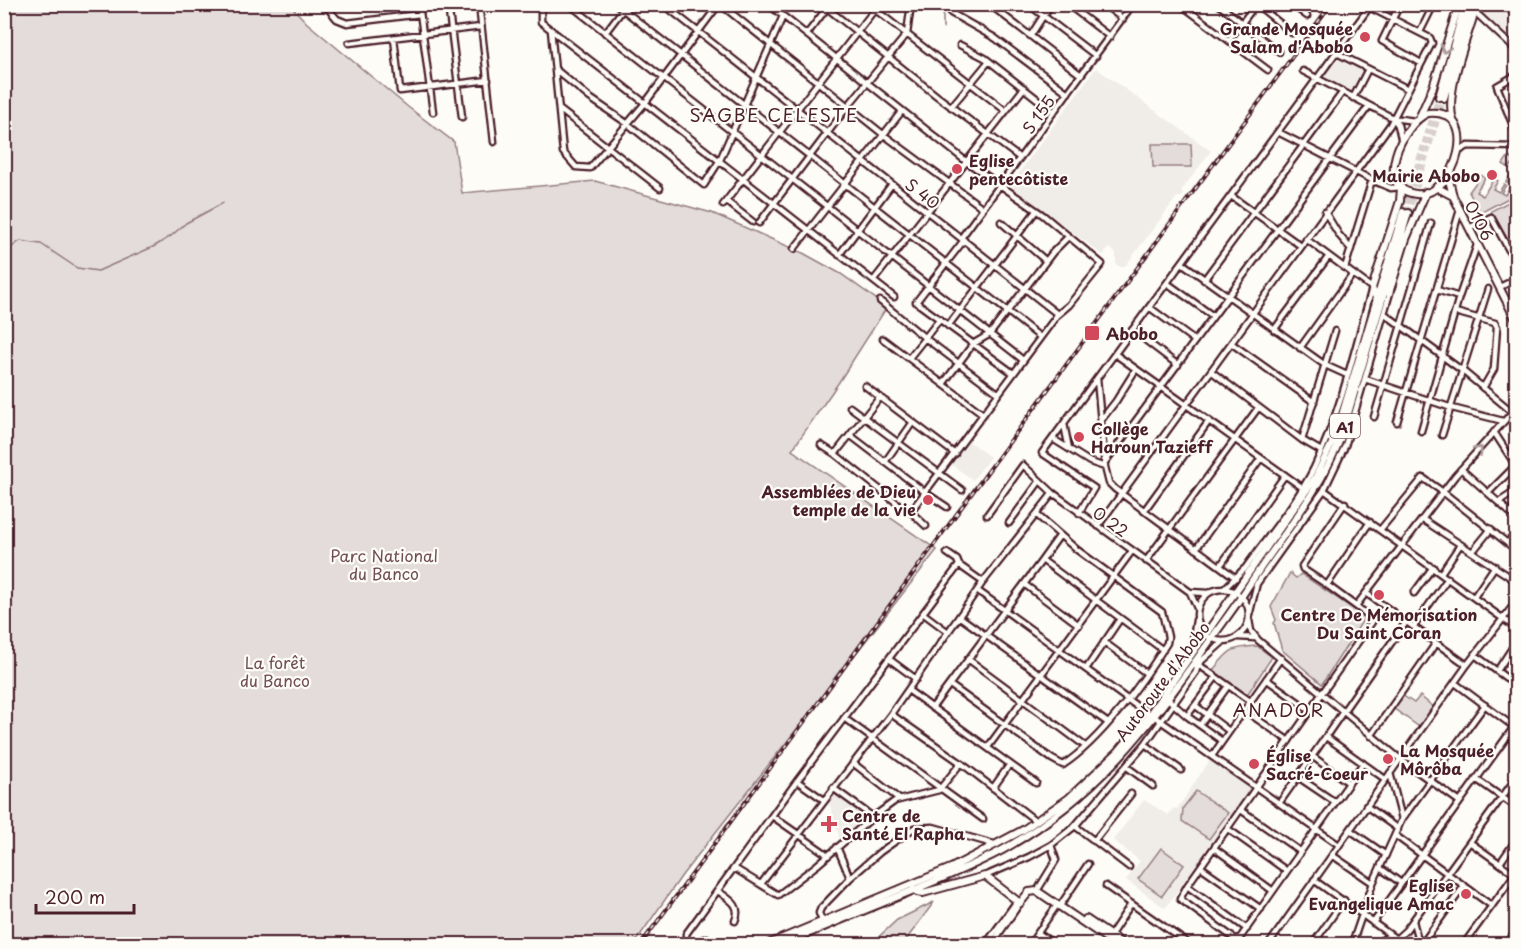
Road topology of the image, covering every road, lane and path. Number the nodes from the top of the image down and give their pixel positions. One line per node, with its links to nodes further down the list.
1 (324, 4): 37 (street)
2 (419, 4): 37 (street)
3 (448, 4): 47 (street)
4 (479, 4): 45 (street)
5 (542, 4): 46 (street)
6 (569, 4): 50 (street)
7 (615, 4): 34 (street)
8 (627, 4): 34 (street)
9 (663, 4): 48 (street, S 40)
10 (720, 4): 48 (street); 61 (street)
11 (768, 4): 39 (street)
12 (868, 4): 32 (street)
13 (911, 4): 55 (street)
14 (989, 4): 56 (street)
15 (1028, 4): 38 (street)
16 (1051, 4): 38 (street)
17 (1067, 4): 57 (street)
18 (1103, 4): 35 (street)
19 (1116, 4): 35 (street)
20 (1133, 4): 42 (street, S 155)
21 (1180, 4): 59 (street)
22 (1218, 4): 44 (street)
23 (1291, 4): 40 (street)
24 (1400, 4): 43 (street)
25 (1434, 4): 49 (street)
26 (1459, 4): 105 (main road, one-way to 105)
27 (1465, 4): 28 (main road)
28 (1471, 4)
29 (1505, 4): 41 (street)
30 (1256, 5): 44 (street); 52 (street)
31 (826, 6): 51 (street); 54 (street)
32 (876, 7): 51 (street); 55 (street)
33 (1476, 8): 63 (street); 106 (main road)
34 (623, 10): 50 (street); 66 (street)
35 (1111, 10): 42 (street)
36 (951, 13): 89 (street)
37 (420, 14): 53 (street)
38 (1043, 15): 56 (street); 67 (street)
39 (783, 16): 54 (street); 61 (street)
40 (1306, 16)
41 (1516, 16)
42 (1123, 19): 57 (street, S 155)
43 (1393, 20): 49 (street); 65 (street); 71 (street)
44 (1242, 24): 59 (street); 64 (street)
45 (481, 27): 47 (street); 81 (street)
46 (551, 30): 72 (street); 92 (street)
47 (451, 31): 53 (street); 84 (street)
48 (699, 32): 66 (street); 78 (street, S 40)
49 (1420, 32): 71 (street)
50 (605, 33): 79 (street)
51 (857, 33): 68 (street); 69 (street)
52 (1292, 33)
53 (422, 34): 58 (street); 86 (street)
54 (807, 34): 69 (street)
55 (907, 34): 68 (street); 85 (street)
56 (1031, 35): 76 (street)
57 (1110, 37): 67 (street, S 155)
58 (394, 38): 60 (street); 86 (street)
59 (1229, 40): 74 (street)
60 (349, 43)
61 (770, 45): 78 (street); 83 (street)
62 (960, 45): 70 (street)
63 (1516, 50)
64 (1279, 52)
65 (1337, 53): 73 (street); 80 (street)
66 (680, 56): 79 (street); 93 (street)
67 (1096, 56): 76 (street, S 155)
68 (888, 57): 82 (street); 95 (street)
69 (838, 58): 82 (street); 83 (street)
70 (989, 61): 85 (street); 87 (street)
71 (1421, 63): 88 (street)
72 (555, 69): 97 (street); 107 (street)
73 (1368, 69): 88 (street); 91 (street)
74 (1268, 70)
75 (1303, 71): 80 (street)
76 (1081, 75): 89 (street, S 155)
77 (1516, 75): 112 (street)
78 (755, 78): 93 (street); 98 (street, S 40)
79 (662, 79): 92 (street); 109 (street)
80 (1319, 79): 90 (street); 108 (street)
81 (488, 80): 84 (street); 117 (street)
82 (868, 82): 94 (street); 99 (street)
83 (818, 83): 94 (street); 98 (street)
84 (458, 84): 86 (street); 103 (street)
85 (970, 84): 95 (street); 100 (street)
86 (429, 88): 101 (street)
87 (1024, 88): 100 (street); 102 (street)
88 (1408, 89): 104 (street)
89 (1068, 93): 102 (street, S 155)
90 (1342, 93): 91 (street); 118 (street)
91 (1353, 98): 96 (street)
92 (646, 102): 107 (street); 127 (street)
93 (744, 105): 109 (street); 110 (street)
94 (848, 106): 111 (street); 114 (street)
95 (951, 106): 113 (street)
96 (1369, 106): 104 (street); 126 (street)
97 (559, 109): 120 (street); 120 (street)
98 (797, 110): 110 (street); 111 (street, S 40)
99 (902, 111): 114 (street); 129 (street)
100 (1006, 111): 113 (street)
101 (433, 112)
102 (1054, 112): 125 (street, S 155)
103 (462, 117)
104 (1394, 118): 105 (street); 116 (street); 130 (street)
105 (1417, 118): 106 (main road); 116 (main road)
106 (1453, 121): 115 (main road)
107 (628, 124): 120 (street); 127 (street)
108 (1278, 132): 118 (street); 143 (street)
109 (733, 133): 123 (street); 127 (street)
110 (779, 133): 123 (street); 124 (street)
111 (828, 133): 124 (street); 128 (street, S 40)
112 (1516, 133)
113 (988, 134): 125 (street); 129 (street)
114 (884, 135): 128 (street); 137 (street)
115 (1460, 136): 119 (street); 122 (main road)
116 (1401, 138): 139 (main road)
117 (494, 142)
118 (1303, 144): 126 (street); 153 (street)
119 (1476, 146): 121 (street); 122 (street)
120 (609, 147): 141 (street)
121 (1516, 147)
122 (1459, 152): 131 (main road)
123 (762, 156): 132 (street); 133 (street)
124 (810, 156): 133 (street); 135 (street)
125 (1020, 158): 138 (street, S 155)
126 (1330, 158): 130 (street); 157 (street)
127 (720, 160): 132 (street)
128 (863, 161): 135 (street); 136 (street, S 40)
129 (967, 162): 137 (street); 138 (street)
130 (1355, 171): 134 (street); 152 (street)
131 (1448, 176): 140 (main road); 144 (main road, O106)
132 (743, 179): 145 (street); 145 (street)
133 (791, 179): 145 (street); 146 (street)
134 (1372, 180): 139 (street); 168 (street)
135 (845, 184): 146 (street); 147 (street)
136 (892, 184): 147 (street); 151 (street, S 40)
137 (950, 184): 148 (street); 151 (street)
138 (1000, 186): 148 (street, S 155); 150 (street)
139 (1401, 187): 142 (main road); 188 (main road)
140 (1436, 187): 142 (main road); 144 (main road, O106)
141 (660, 188)
142 (1426, 192): 183 (main road)
143 (1231, 196): 153 (street); 175 (street)
144 (1453, 196): 149 (main road, O106)
145 (773, 202): 158 (street)
146 (826, 207): 158 (street); 159 (street)
147 (875, 207): 159 (street); 160 (street)
148 (983, 208): 163 (street, S 155)
149 (1460, 210): 156 (main road, O106); 190 (street)
150 (1036, 211): 161 (street); 162 (street)
151 (927, 212): 160 (street); 163 (street, S 40)
152 (1325, 212): 164 (street); 168 (street)
153 (1254, 213): 157 (street); 181 (street)
154 (1001, 222): 161 (street)
155 (1431, 223): 208 (street)
156 (1469, 228): 165 (main road, O106); 172 (street)
157 (1277, 229): 166 (street); 193 (street)
158 (808, 230): 167 (street); 169 (street)
159 (859, 230): 169 (street); 171 (street)
160 (910, 234): 171 (street); 174 (street)
161 (1017, 236): 173 (street); 176 (street)
162 (1068, 237): 173 (street); 203 (street)
163 (962, 239): 174 (street, S 155); 176 (street, S 40)
164 (1306, 239): 166 (street); 170 (street)
165 (1478, 244): 187 (main road, O106); 194 (street)
166 (1301, 246): 201 (street)
167 (794, 249)
168 (1351, 249): 177 (street)
169 (839, 255): 180 (street)
170 (1329, 256): 177 (street); 211 (street)
171 (892, 258): 180 (street); 184 (street)
172 (1516, 259)
173 (1046, 261): 186 (street)
174 (947, 263): 184 (street, S 155); 185 (street)
175 (1182, 263): 181 (street); 182 (street)
176 (995, 264): 185 (street); 186 (street, S 40)
177 (1345, 268): 178 (street)
178 (1353, 274): 188 (street); 221 (street)
179 (1516, 279): 187 (street)
180 (874, 280): 192 (street)
181 (1204, 280): 193 (street)
182 (1167, 283): 197 (street); 204 (street)
183 (1392, 284): 191 (main road); 202 (street)
184 (929, 286): 198 (street); 207 (street)
185 (978, 286): 198 (street); 199 (street)
186 (1026, 287): 199 (street); 203 (street, S 40)
187 (1500, 287): 205 (main road, O106)
188 (1372, 288): 195 (main road); 233 (street)
189 (1488, 289): 206 (street)
190 (1437, 290): 194 (street); 218 (street)
191 (1384, 295): 195 (main road, A1); 287 (main road, A1)
192 (894, 297)
193 (1228, 297): 201 (street); 204 (street)
194 (1460, 297): 200 (street)
195 (1376, 298): 270 (main road, A1)
196 (880, 302): 216 (street)
197 (1149, 307): 210 (street); 217 (street)
198 (960, 310): 209 (street); 213 (street)
199 (1009, 310): 213 (street); 214 (street)
200 (1455, 312): 206 (street); 223 (street)
201 (1251, 314): 211 (street); 219 (street)
202 (1385, 314): 208 (street); 235 (street)
203 (1056, 316): 214 (street)
204 (1214, 316): 217 (street)
205 (1516, 317)
206 (1479, 318): 231 (street); 240 (street)
207 (939, 319): 209 (street); 216 (street)
208 (1401, 325): 218 (street); 238 (street)
209 (948, 326): 220 (street)
210 (1132, 330): 222 (street); 227 (street)
211 (1274, 330): 221 (street)
212 (1335, 331): 228 (street)
213 (990, 334): 220 (street); 225 (street)
214 (1040, 337): 225 (street)
215 (883, 339): 224 (street)
216 (925, 339): 224 (street); 226 (street)
217 (1195, 340): 227 (street)
218 (1422, 342): 223 (street); 242 (street)
219 (1231, 343): 230 (street); 245 (street)
220 (974, 344): 226 (street); 232 (street)
221 (1299, 348): 228 (street)
222 (1115, 354): 229 (street); 234 (street)
223 (1442, 357): 231 (street); 244 (street)
224 (909, 358): 236 (street)
225 (1023, 360): 232 (street)
226 (958, 363): 236 (street); 241 (street)
227 (1178, 365): 239 (street)
228 (1325, 365): 233 (street); 245 (street)
229 (1136, 369): 239 (street); 254 (street)
230 (1211, 371): 246 (street); 248 (street)
231 (1464, 372): 240 (street); 249 (street)
232 (1013, 374): 241 (street)
233 (1347, 375): 260 (street)
234 (1097, 378): 254 (street); 259 (street)
235 (1365, 379): 238 (street); 286 (street)
236 (943, 384): 251 (street)
237 (865, 386): 243 (street)
238 (1383, 386): 242 (street); 253 (street)
239 (1161, 387): 246 (street); 279 (street)
240 (1483, 388): 250 (street)
241 (998, 393): 251 (street)
242 (1406, 393): 244 (street); 258 (street)
243 (880, 397): 252 (street); 257 (street)
244 (1430, 400): 249 (street); 261 (street)
245 (1314, 402): 267 (street)
246 (1186, 405): 255 (street); 293 (street)
247 (850, 407): 252 (street)
248 (1258, 408): 266 (street); 267 (street)
249 (1452, 408): 256 (street); 264 (street)
250 (1515, 412): 256 (street)
251 (983, 414): 275 (street)
252 (864, 417): 263 (street); 268 (street)
253 (1374, 417)
254 (1102, 419): 279 (street)
255 (1209, 421): 266 (street); 297 (street)
256 (1503, 421): 262 (street)
257 (914, 422): 268 (street); 275 (street)
258 (1397, 422)
259 (1064, 424): 265 (street); 272 (street)
260 (1332, 426): 270 (main road); 273 (street)
261 (1421, 431)
262 (1494, 432): 276 (street); 281 (street, one-way to 262)
263 (850, 435): 274 (street); 278 (street)
264 (1442, 435)
265 (1053, 439): 272 (street); 299 (street)
266 (1236, 440): 277 (street); 308 (street)
267 (1302, 440): 273 (street)
268 (899, 442): 278 (street); 282 (street)
269 (821, 445): 274 (street)
270 (1331, 446): 287 (main road, A1)
271 (1516, 448): 276 (street)
272 (1069, 449): 279 (street)
273 (1321, 451): 287 (street)
274 (835, 454): 298 (street)
275 (955, 454): 282 (street)
276 (1509, 455): 280 (street)
277 (1261, 458): 283 (street); 316 (street)
278 (885, 462): 291 (street)
279 (1105, 464): 293 (street)
280 (1516, 465): 292 (street)
281 (1461, 469): 290 (street); 292 (street)
282 (940, 474): 285 (street); 291 (street)
283 (1285, 475): 287 (street); 326 (street)
284 (1039, 482): 289 (street, O 22); 300 (street, O 22); 305 (street)
285 (962, 490)
286 (1324, 490): 287 (street); 295 (street); 337 (street)
287 (1307, 491): 317 (main road, A1); 324 (main road, A1); 329 (street)
288 (1516, 491): 294 (street)
289 (1053, 492): 299 (street, O 22); 301 (street)
290 (1443, 492): 303 (street); 309 (street); 310 (street)
291 (926, 493): 296 (street); 298 (street)
292 (1488, 493): 294 (street)
293 (1121, 494): 297 (street); 307 (street)
294 (1499, 502): 302 (street)
295 (1346, 503): 304 (street); 338 (street)
296 (947, 507)
297 (1144, 511): 308 (street)
298 (910, 512): 306 (street)
299 (1079, 513): 307 (street, O 22)
300 (987, 515)
301 (1037, 515): 312 (street); 335 (street)
302 (1516, 518)
303 (1422, 519): 314 (street); 315 (street)
304 (1370, 522): 309 (street); 338 (street)
305 (1009, 523)
306 (926, 526)
307 (1098, 526): 319 (street, O 22)
308 (1170, 529): 316 (street); 323 (street)
309 (1380, 530): 314 (street)
310 (1491, 530): 313 (street); 320 (street)
311 (1516, 534): 313 (street)
312 (1060, 535): 322 (street); 331 (street)
313 (1507, 543): 318 (street)
314 (1402, 545): 328 (street); 343 (street)
315 (1460, 545): 320 (street); 330 (street)
316 (1196, 549): 326 (street)
317 (1265, 549): 329 (street); 345 (main road, A1)
318 (1516, 550)
319 (1132, 551): 323 (street, O 22); 331 (street)
320 (1473, 551): 327 (street)
321 (948, 553): 325 (street)
322 (1042, 560): 336 (street); 347 (street)
323 (1146, 561): 341 (street, O 22)
324 (1264, 564): 337 (street); 345 (main road, A1)
325 (959, 566): 335 (street); 352 (street)
326 (1220, 566): 332 (street)
327 (1496, 566): 334 (street); 346 (street)
328 (1433, 567): 330 (street); 344 (street)
329 (1244, 570): 332 (street)
330 (1441, 573): 333 (street)
331 (1113, 576): 347 (street); 372 (street)
332 (1236, 578): 339 (street)
333 (1448, 578): 346 (street); 360 (street)
334 (1516, 581)
335 (983, 582): 340 (street)
336 (1024, 584): 351 (street); 359 (street)
337 (1256, 585): 355 (street)
338 (1326, 585): 349 (street)
339 (1226, 588): 342 (street); 345 (street)
340 (978, 591): 351 (street); 353 (street)
341 (1190, 592): 342 (street); 350 (street)
342 (1208, 593): 350 (street)
343 (1366, 593): 349 (street); 358 (street)
344 (1414, 593)
345 (1239, 594): 355 (street); 364 (main road, Autoroute d'Abobo)
346 (1474, 597): 356 (street)
347 (1096, 600): 357 (street); 359 (street)
348 (1516, 602): 356 (street)
349 (1356, 606): 393 (street)
350 (1197, 608): 354 (street)
351 (1005, 610): 363 (street); 371 (street)
352 (924, 614): 362 (street); 376 (street)
353 (960, 617): 362 (street); 363 (street)
354 (1197, 617): 364 (street); 373 (street)
355 (1249, 617): 365 (street); 366 (street)
356 (1503, 618): 361 (street); 374 (street)
357 (1120, 619): 368 (street); 372 (street)
358 (1407, 621): 360 (street); 403 (street)
359 (1079, 625): 371 (street)
360 (1414, 626): 370 (street)
361 (1516, 628)
362 (948, 632): 386 (street)
363 (985, 636): 377 (street); 384 (street)
364 (1208, 637): 367 (street); 373 (main road, Autoroute d'Abobo); 383 (main road, Autoroute d'Abobo)
365 (1238, 637): 366 (street); 367 (street)
366 (1258, 640): 375 (street)
367 (1224, 641): 378 (street)
368 (1104, 642): 380 (street); 382 (street)
369 (1516, 642): 381 (street)
370 (1436, 644): 379 (street); 414 (street)
371 (1060, 650): 380 (street); 384 (street)
372 (1163, 650): 382 (street)
373 (1190, 655): 408 (main road, Autoroute d'Abobo)
374 (1475, 655): 379 (street); 381 (street)
375 (1281, 658): 387 (street); 393 (street)
376 (889, 659): 386 (street); 407 (street)
377 (968, 659): 390 (street); 395 (street)
378 (1199, 664): 383 (main road); 385 (street); 397 (street)
379 (1467, 665): 388 (street)
380 (1086, 669): 394 (street)
381 (1497, 671): 389 (street)
382 (1146, 673): 394 (street)
383 (1186, 674): 397 (main road, Autoroute d'Abobo)
384 (1042, 675): 395 (street); 409 (street)
385 (1216, 677): 391 (street); 399 (street)
386 (916, 679): 392 (street)
387 (1266, 679): 396 (street); 402 (street)
388 (1455, 683): 398 (street); 424 (street)
389 (1516, 684)
390 (950, 685): 400 (street); 412 (street)
391 (1228, 686): 396 (street); 405 (street)
392 (908, 690): 400 (street); 404 (street)
393 (1323, 694): 402 (street); 403 (street)
394 (1128, 699): 408 (street); 409 (street)
395 (1023, 701): 412 (street); 420 (street)
396 (1250, 701): 401 (street)
397 (1171, 702): 406 (street); 408 (main road, Autoroute d'Abobo)
398 (1485, 705): 411 (street); 436 (street)
399 (1196, 706): 405 (street); 406 (street)
400 (932, 708): 421 (street)
401 (1244, 710): 413 (street); 418 (street)
402 (1311, 711): 418 (street)
403 (1342, 711): 414 (street); 415 (street)
404 (891, 714): 416 (street); 426 (street)
405 (1208, 715): 410 (street); 413 (street)
406 (1187, 716): 410 (street)
407 (844, 718): 416 (street); 437 (street)
408 (1155, 718): 419 (street); 422 (street); 459 (main road, Autoroute d'Abobo); 499 (main road, Autoroute d'Abobo)
409 (1107, 723): 420 (street)
410 (1200, 725): 417 (street)
411 (1515, 725): 435 (street)
412 (1004, 726): 420 (street); 421 (street)
413 (1229, 731): 417 (street)
414 (1371, 736): 424 (street)
415 (1326, 737): 423 (street); 427 (street)
416 (871, 738): 425 (street); 444 (street)
417 (1222, 741): 422 (street)
418 (1289, 741): 441 (street)
419 (1145, 744): 429 (street); 430 (street)
420 (1085, 746)
421 (988, 747): 428 (street)
422 (1212, 756): 441 (street)
423 (1312, 756): 432 (street); 439 (street)
424 (1400, 759): 431 (street); 436 (street)
425 (853, 763): 442 (street); 447 (street)
426 (961, 763): 443 (street); 444 (street)
427 (1363, 763): 434 (street); 439 (street)
428 (1010, 764): 438 (street); 443 (street)
429 (1127, 767): 440 (street); 460 (street)
430 (1181, 771)
431 (1390, 773): 434 (street); 458 (street)
432 (1298, 777): 450 (street); 451 (street)
433 (1516, 778): 446 (street)
434 (1385, 779): 452 (street)
435 (1476, 779): 446 (street); 449 (street)
436 (1430, 780): 449 (street); 458 (street)
437 (797, 781): 448 (street); 455 (street)
438 (1036, 783)
439 (1348, 783): 451 (street)
440 (1153, 786)
441 (1257, 787): 450 (street); 454 (street)
442 (833, 788): 448 (street); 456 (street)
443 (993, 788): 459 (street)
444 (942, 789): 447 (street); 457 (street)
445 (1131, 794): 468 (street)
446 (1503, 798): 453 (street); 469 (street)
447 (899, 799): 456 (street)
448 (824, 800): 465 (street)
449 (1460, 801): 476 (street)
450 (1280, 802): 462 (street)
451 (1335, 802): 462 (street)
452 (1366, 806): 463 (street); 464 (street)
453 (1516, 807)
454 (1241, 810): 461 (street); 475 (street)
455 (772, 816): 465 (street); 484 (street)
456 (873, 817): 473 (street)
457 (983, 819)
458 (1402, 819): 463 (street)
459 (1036, 821): 470 (main road, Autoroute d'Abobo)
460 (1075, 826): 468 (street); 471 (street)
461 (1227, 829): 474 (street); 486 (street)
462 (1316, 829): 472 (street); 475 (street)
463 (1398, 829): 466 (street)
464 (1350, 830): 472 (street); 479 (street)
465 (798, 834): 477 (street); 494 (street)
466 (1396, 836): 476 (street); 479 (street)
467 (1516, 840): 480 (street)
468 (1094, 841): 482 (street)
469 (1471, 843): 480 (street); 487 (street)
470 (997, 845): 490 (street); 510 (main road, Autoroute d'Abobo)
471 (1051, 845): 489 (street); 498 (street)
472 (1339, 845): 478 (street)
473 (837, 847): 477 (street); 490 (street)
474 (1214, 848): 483 (street); 501 (street)
475 (1301, 852): 486 (street)
476 (1420, 854): 487 (street); 493 (street)
477 (828, 855): 494 (street)
478 (1332, 855): 491 (street); 492 (street)
479 (1386, 855): 485 (street)
480 (1500, 863): 488 (street)
481 (1088, 864): 504 (street)
482 (1129, 867)
483 (1201, 867): 496 (street); 507 (street)
484 (734, 868): 494 (street); 500 (street)
485 (1380, 868): 492 (street); 493 (street)
486 (1287, 872): 501 (street)
487 (1447, 874): 497 (street); 511 (street)
488 (1516, 875): 506 (street)
489 (985, 876): 499 (main road); 503 (main road)
490 (850, 878): 510 (street)
491 (1314, 880): 502 (street); 531 (street)
492 (1373, 883): 508 (street)
493 (1401, 883): 512 (street)
494 (761, 884)
495 (1106, 886): 505 (street)
496 (1186, 886): 513 (street); 513 (street)
497 (1464, 886): 506 (street); 535 (street)
498 (1038, 889): 503 (main road); 504 (main road)
499 (914, 890): 524 (main road, Autoroute d'Abobo)
500 (718, 891): 509 (street); 520 (street)
501 (1273, 891): 507 (street)
502 (1344, 900): 508 (street); 532 (street)
503 (1018, 902): 525 (street); 526 (street)
504 (1060, 904): 515 (street); 516 (main road); 529 (main road)
505 (1131, 904): 516 (street); 521 (street)
506 (1492, 906): 522 (street)
507 (1261, 909): 513 (street)
508 (1362, 915): 512 (street); 533 (street)
509 (735, 921)
510 (822, 921): 523 (main road, Autoroute d'Abobo)
511 (1413, 921): 519 (street); 535 (street)
512 (1373, 923): 517 (street)
513 (1247, 930)
514 (1516, 931): 536 (street)
515 (1038, 933): 527 (street); 528 (street)
516 (1110, 936): 530 (main road)
517 (1390, 936): 519 (street); 534 (street)
518 (707, 938): 520 (street)
519 (1397, 942)
520 (692, 944)
521 (1185, 944)
522 (1467, 944)
523 (768, 945)
524 (784, 945)
525 (986, 945)
526 (992, 945)
527 (1030, 945)
528 (1054, 945)
529 (1115, 945)
530 (1123, 945)
531 (1269, 945)
532 (1313, 945)
533 (1352, 945)
534 (1374, 945)
535 (1420, 945)
536 (1507, 945)

